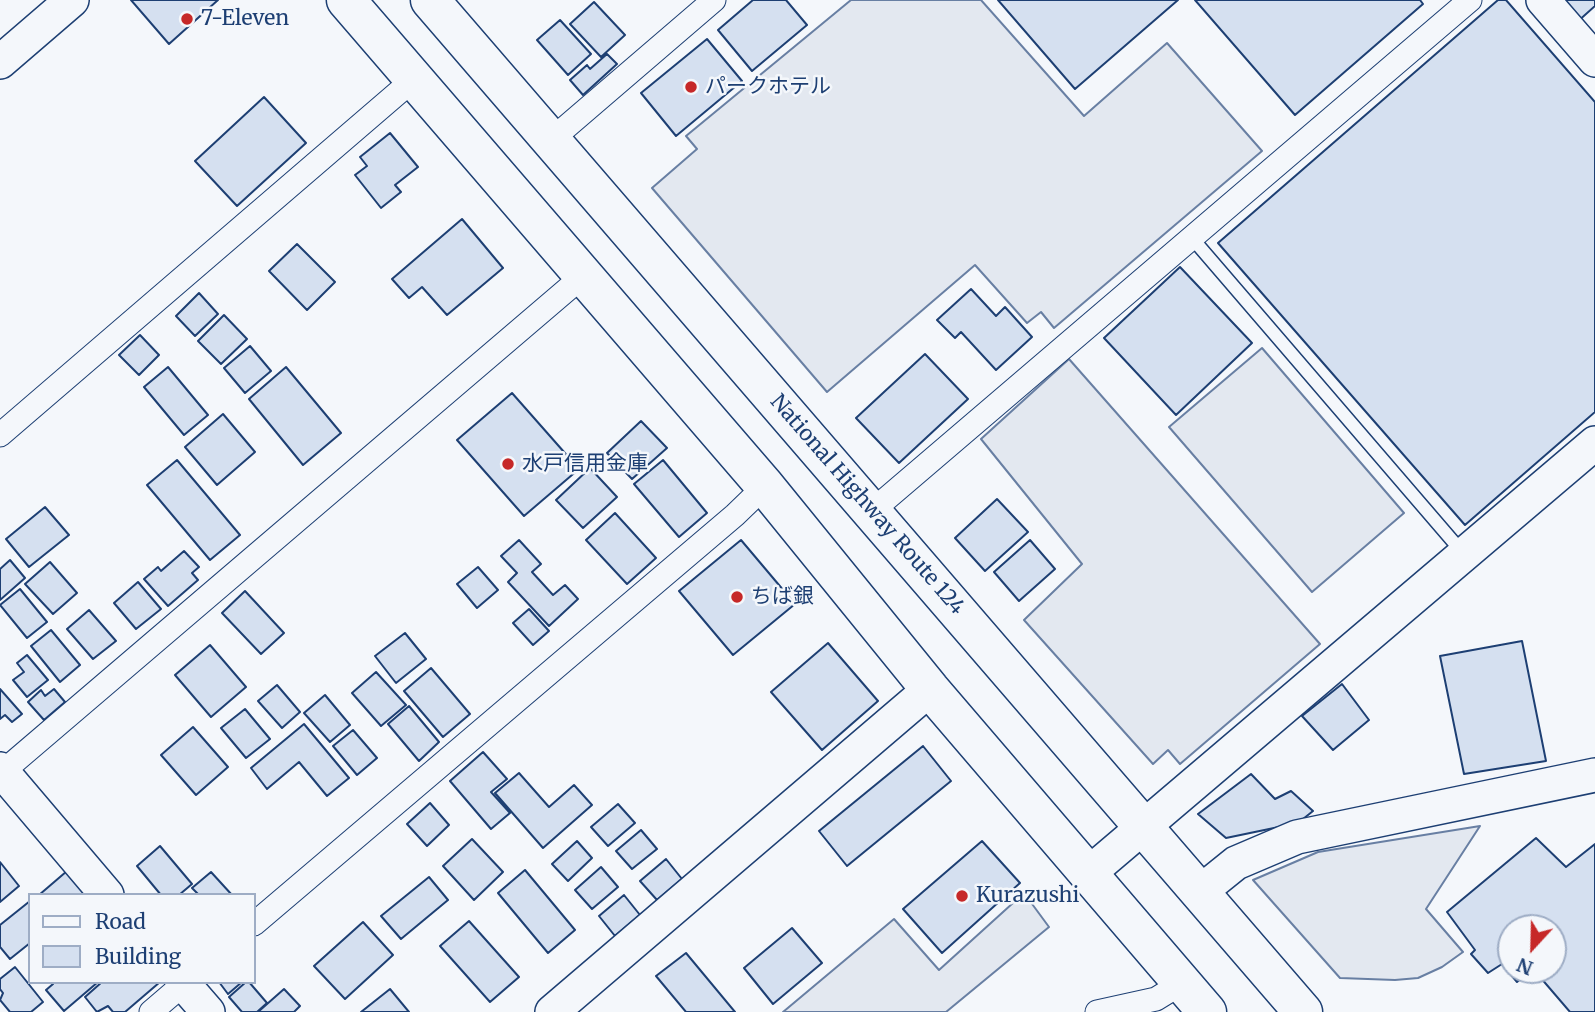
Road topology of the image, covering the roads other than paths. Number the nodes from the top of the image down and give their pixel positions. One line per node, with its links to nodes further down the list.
1 (72, 0): 8 (street)
2 (346, 0): 9 (highway)
3 (430, 0): 10 (highway, National Highway Route 124)
4 (714, 0): 10 (street)
5 (1470, 0): 11 (street)
6 (1543, 0): 7 (street)
7 (1595, 60)
8 (0, 62)
9 (414, 79): 12 (highway); 13 (street)
10 (551, 140): 16 (highway, National Highway Route 124)
11 (1192, 238): 16 (street); 17 (lane)
12 (583, 276): 15 (highway); 19 (street)
13 (0, 435)
14 (1595, 443): 17 (street)
15 (765, 486): 18 (highway); 25 (street)
16 (872, 511): 21 (highway, National Highway Route 124)
17 (1464, 554): 21 (street)
18 (930, 690): 22 (highway); 29 (street)
19 (1, 771): 24 (street)
20 (1595, 775): 23 (street)
21 (1145, 827): 22 (street); 23 (highway, National Highway Route 124)
22 (1088, 874): 26 (highway)
23 (1200, 892): 34 (highway, National Highway Route 124)
24 (105, 893)
25 (256, 922)
26 (1182, 983): 32 (street); 33 (highway)
27 (183, 984): 30 (street)
28 (185, 984): 31 (street)
29 (565, 1008)
30 (151, 1012)
31 (208, 1012)
32 (1097, 1012)
33 (1207, 1012)
34 (1303, 1012)

